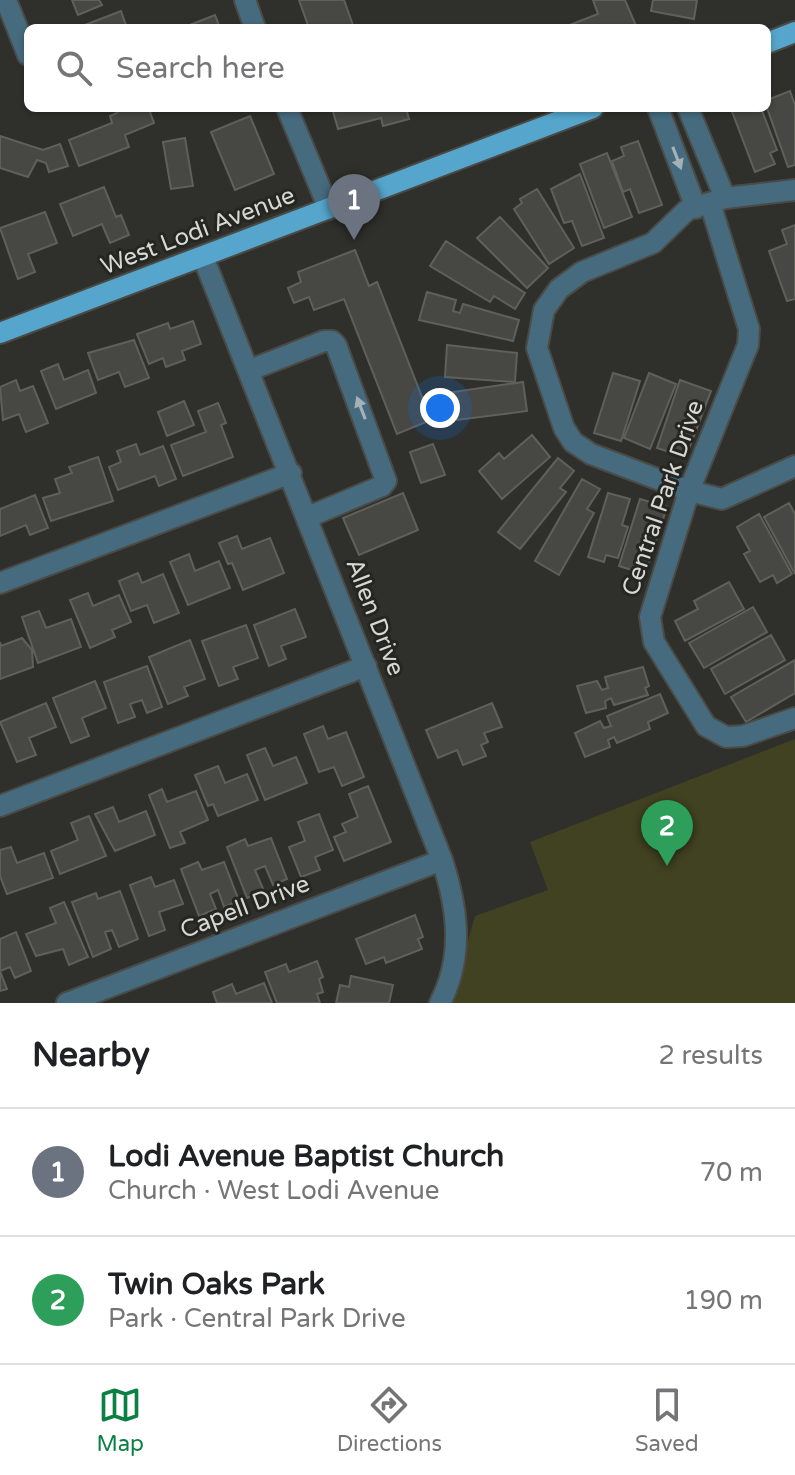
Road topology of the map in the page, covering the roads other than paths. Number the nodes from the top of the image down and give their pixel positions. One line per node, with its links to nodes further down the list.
1 (6, 0): 6 (street)
2 (245, 0): 3 (street)
3 (254, 24)
4 (795, 32): 5 (main road)
5 (771, 41)
6 (24, 45)
7 (289, 112): 13 (street)
8 (583, 112): 13 (main road, West Lodi Avenue)
9 (660, 112): 12 (street, Central Park Drive, one-way to 12)
10 (689, 112): 12 (street, Central Park Drive)
11 (795, 190): 12 (street)
12 (710, 203): 19 (street, Central Park Drive); 19 (street)
13 (329, 209): 14 (main road, West Lodi Avenue)
14 (203, 257): 15 (main road, West Lodi Avenue); 16 (street, Allen Drive)
15 (0, 333)
16 (250, 370): 18 (street, Allen Drive); 20 (street, one-way to 16)
17 (795, 466): 19 (street)
18 (291, 473): 20 (street, Allen Drive); 21 (street)
19 (689, 491): 23 (street, Central Park Drive)
20 (308, 517): 22 (street, Allen Drive)
21 (0, 583)
22 (366, 666): 24 (street); 25 (street, Allen Drive)
23 (795, 718)
24 (0, 806)
25 (442, 860): 26 (street, Capell Drive); 27 (street, Allen Drive)
26 (67, 1003)
27 (440, 1003)

